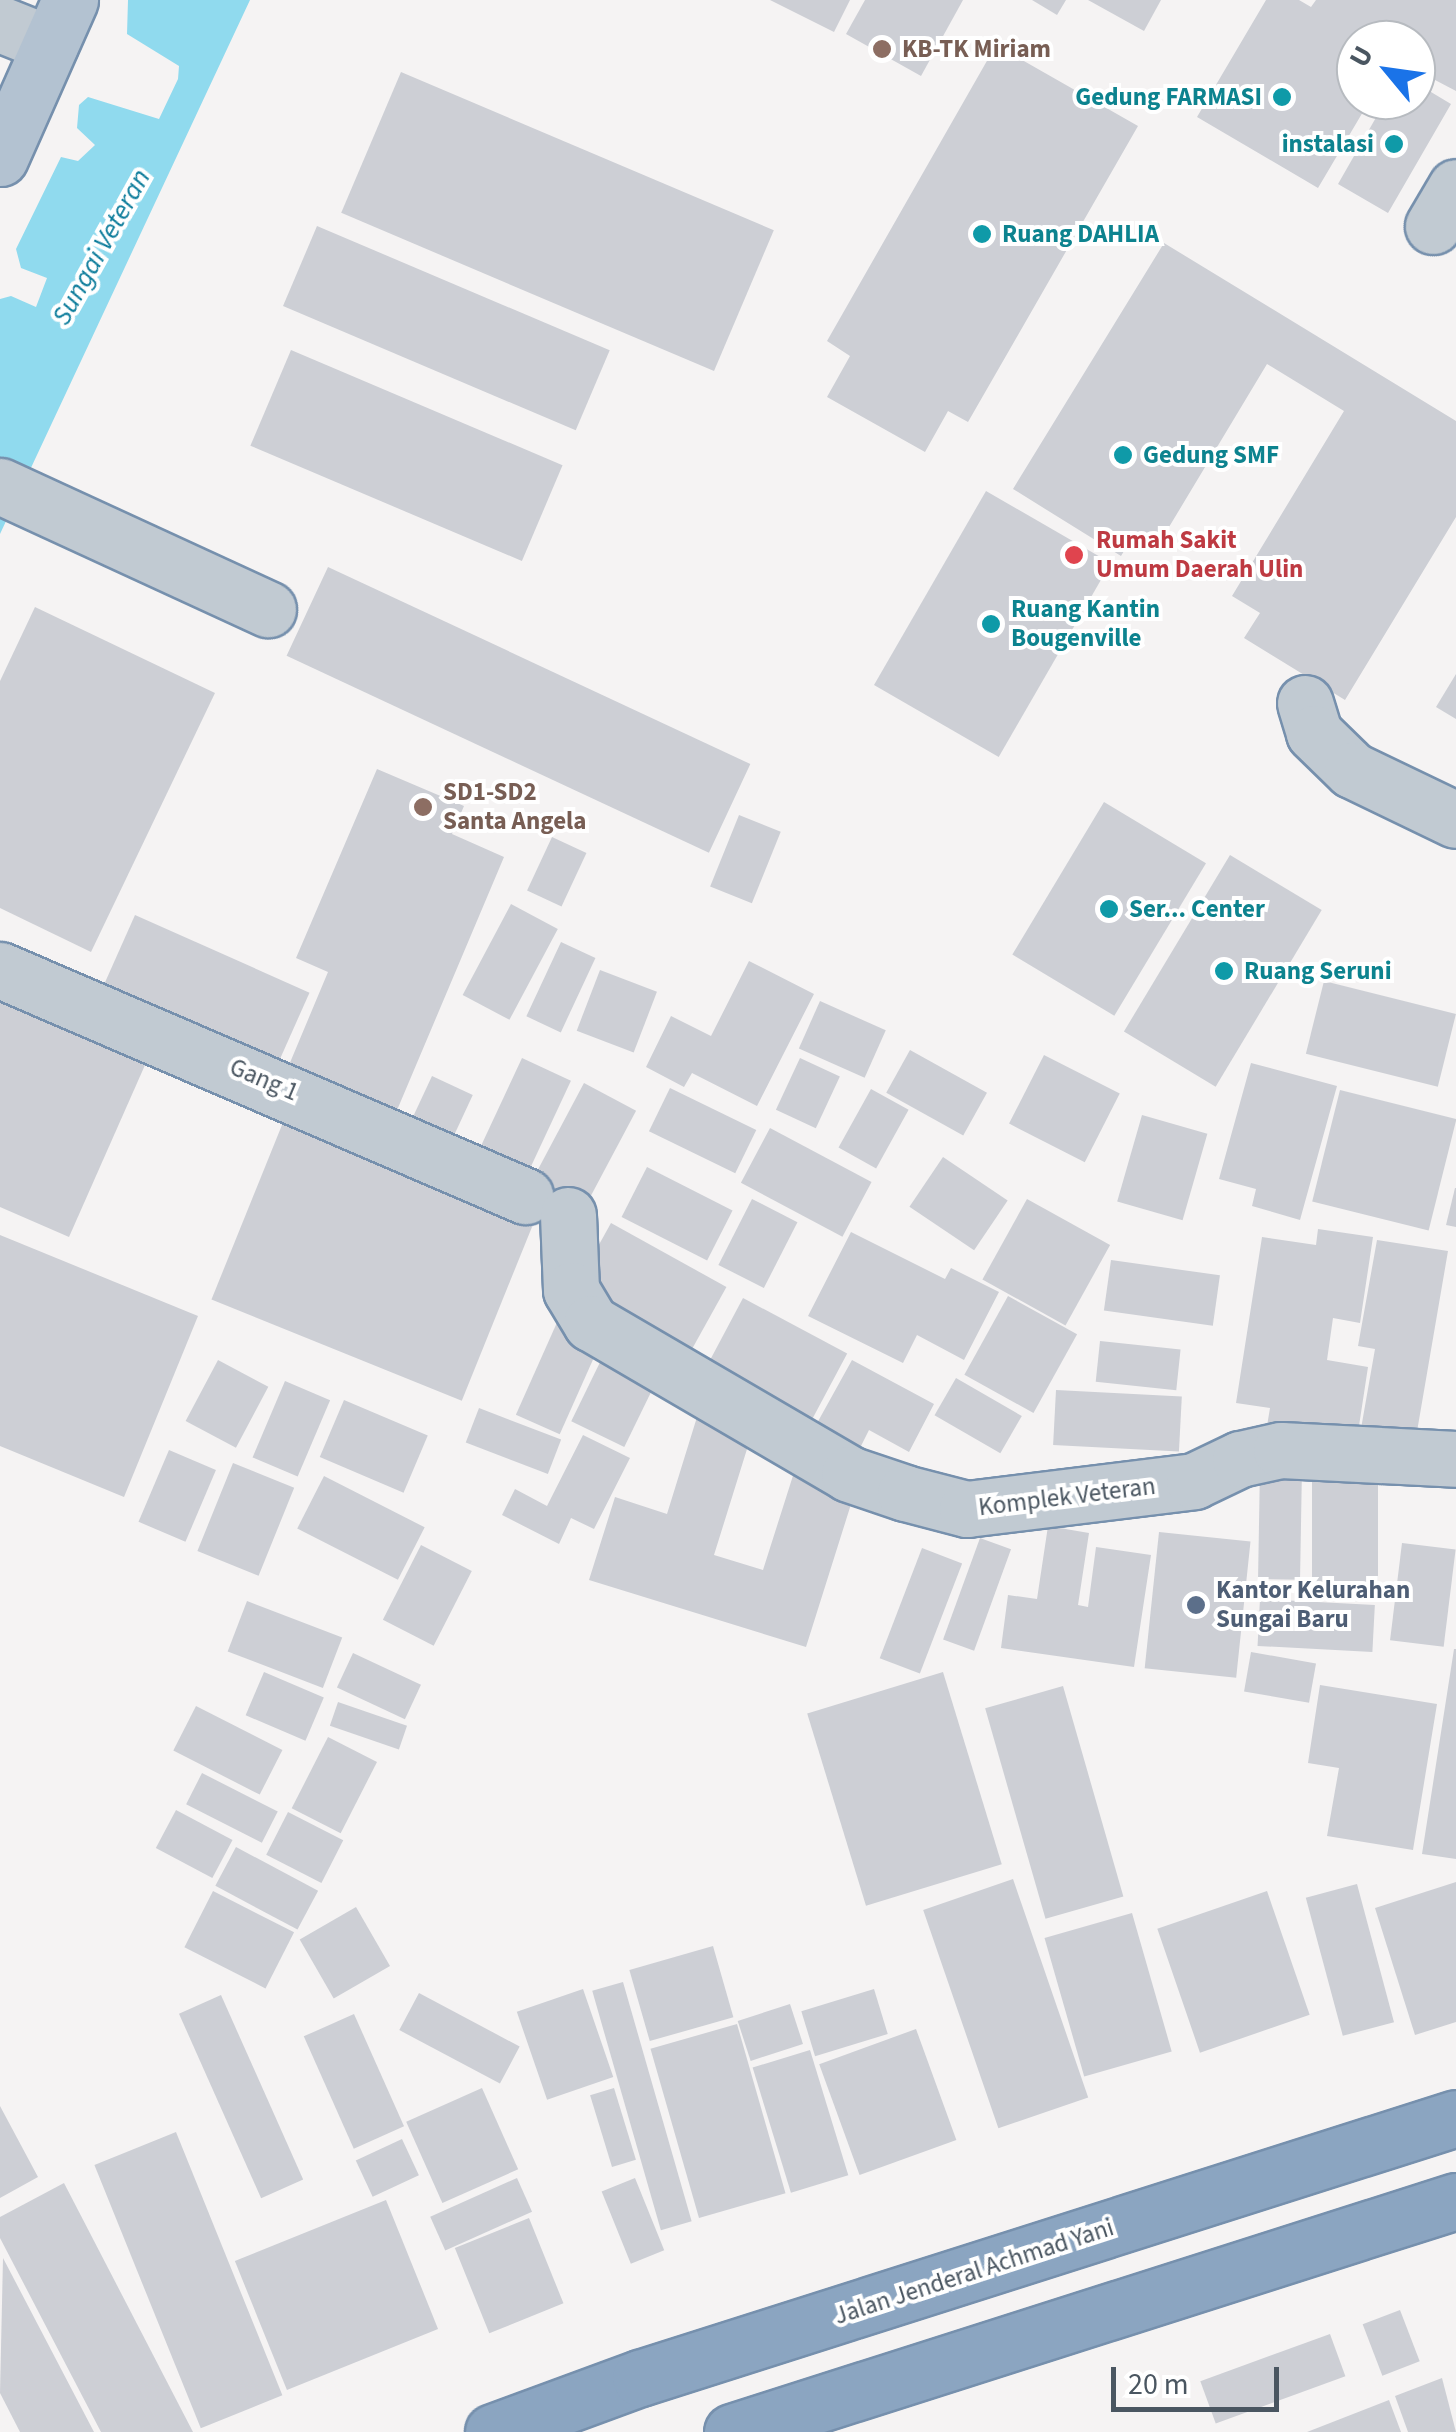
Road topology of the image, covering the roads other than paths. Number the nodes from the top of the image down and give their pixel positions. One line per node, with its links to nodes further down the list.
1 (60, 22): 2 (street); 3 (main road)
2 (0, 24)
3 (0, 158)
4 (18, 494): 5 (street)
5 (268, 609)
6 (1305, 703): 7 (street)
7 (1456, 820)
8 (0, 970): 9 (street, Gang 1)
9 (546, 1205): 10 (street, Komplek Veteran)
10 (1456, 1460)
11 (1456, 2118): 13 (highway, Jalan Jenderal Achmad Yani)
12 (1456, 2201): 14 (highway)
13 (493, 2432)
14 (732, 2432)

